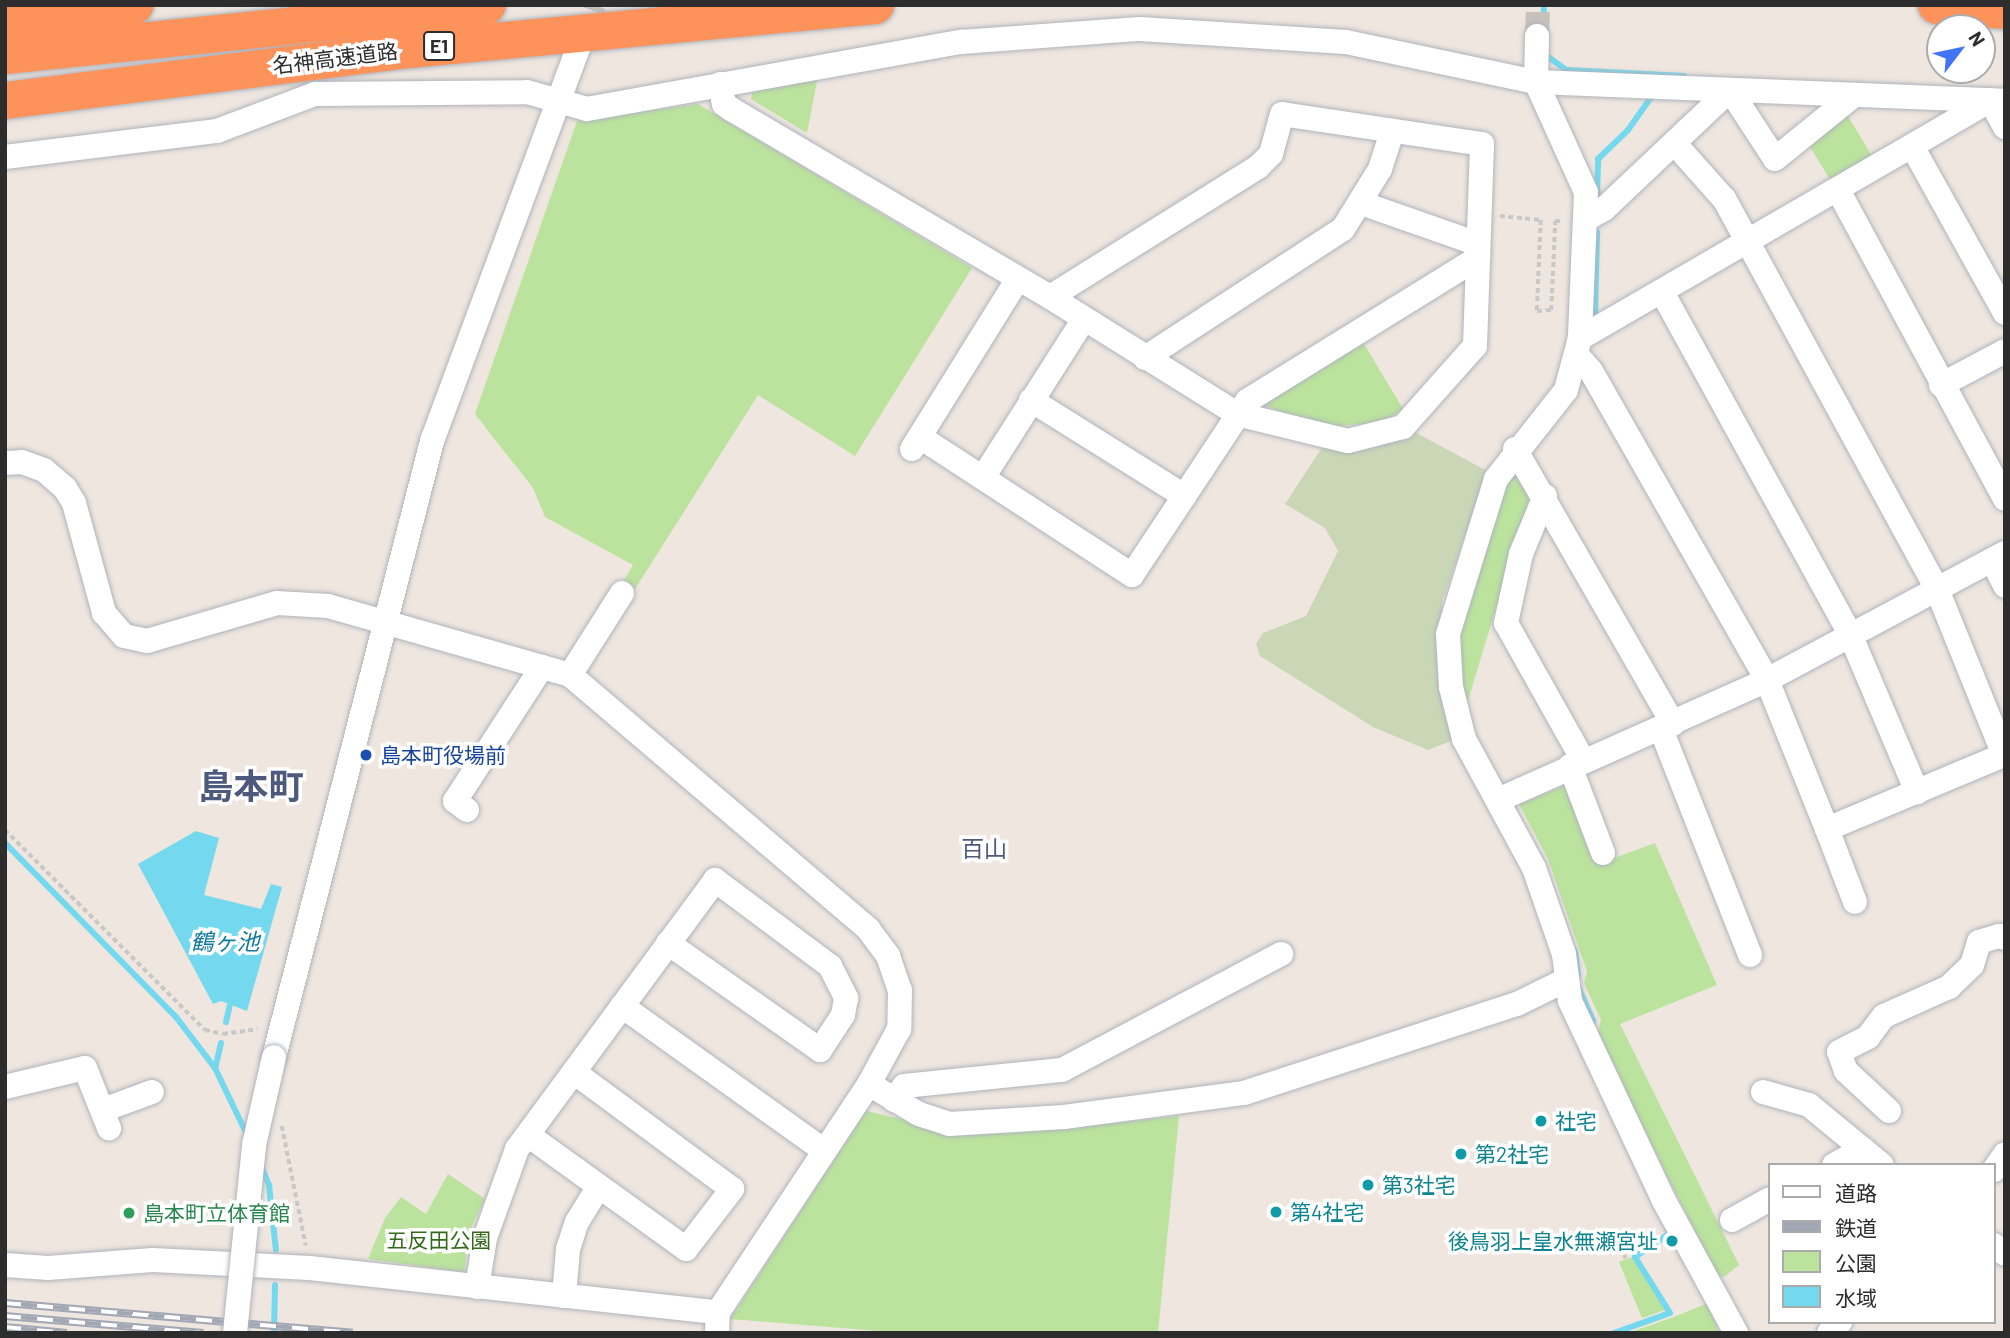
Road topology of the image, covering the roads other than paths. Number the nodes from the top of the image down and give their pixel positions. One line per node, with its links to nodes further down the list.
1 (134, 5): 6 (highway)
2 (486, 5): 9 (highway, 名神高速道路 / E1)
3 (875, 5): 15 (highway, 名神高速道路 / E1)
4 (1936, 5): 5 (highway)
5 (2005, 10)
6 (5, 19)
7 (1536, 36): 10 (street)
8 (578, 48): 14 (street)
9 (5, 55)
10 (1536, 82): 11 (street); 12 (street); 24 (street)
11 (720, 84): 14 (street); 27 (street)
12 (1730, 90): 13 (street); 13 (street); 19 (street)
13 (1854, 95): 16 (street)
14 (559, 98): 21 (street); 48 (street)
15 (5, 100)
16 (1997, 101): 17 (street); 20 (street)
17 (2005, 127)
18 (1392, 131): 23 (street); 26 (street); 29 (street)
19 (1676, 145): 24 (street); 25 (street)
20 (1912, 146): 22 (street); 30 (street)
21 (5, 157)
22 (1838, 190): 25 (street); 35 (street)
23 (1361, 203): 26 (street); 34 (street)
24 (1588, 218): 32 (street)
25 (1749, 242): 28 (street); 46 (street)
26 (1478, 251): 37 (street); 37 (street)
27 (1018, 279): 29 (street); 40 (street)
28 (1662, 292): 32 (street); 49 (street)
29 (1050, 297): 31 (street)
30 (2005, 313)
31 (1084, 319): 34 (street); 36 (street)
32 (1579, 347): 38 (street); 52 (street)
33 (2005, 351): 35 (street)
34 (1144, 358): 37 (street)
35 (1941, 385): 41 (street)
36 (1031, 400): 40 (street); 42 (street)
37 (1237, 414): 42 (street)
38 (1515, 449): 43 (street); 57 (street)
39 (5, 463): 48 (street)
40 (984, 476): 42 (street)
41 (2003, 491)
42 (1184, 496)
43 (1545, 496): 54 (street); 55 (street)
44 (1999, 556): 45 (street); 46 (street)
45 (2005, 586)
46 (1937, 589): 49 (street); 53 (street)
47 (622, 593): 51 (street)
48 (383, 621): 50 (street); 86 (street, bridge)
49 (1850, 634): 52 (street); 56 (street)
50 (542, 667): 51 (street); 58 (street)
51 (569, 675): 69 (street)
52 (1767, 680): 54 (street); 59 (street)
53 (1994, 698): 56 (street)
54 (1667, 726): 55 (street); 65 (street)
55 (1577, 763): 57 (street); 60 (street)
56 (1917, 792): 59 (street)
57 (1498, 800): 66 (street)
58 (454, 801)
59 (1827, 829): 61 (street)
60 (1604, 853)
61 (1856, 902)
62 (2005, 939): 74 (street)
63 (668, 943): 63 (street); 67 (street)
64 (1281, 954): 73 (street)
65 (1750, 955)
66 (1564, 981): 73 (street); 87 (street)
67 (622, 1006): 68 (street); 76 (street)
68 (574, 1072): 75 (street); 79 (street)
69 (869, 1084): 73 (street); 76 (street)
70 (5, 1087): 71 (street)
71 (152, 1092)
72 (1763, 1092): 77 (street)
73 (894, 1100)
74 (1889, 1111)
75 (528, 1135): 79 (street); 83 (street)
76 (822, 1150): 85 (street)
77 (1872, 1157): 78 (street)
78 (1844, 1163)
79 (598, 1186): 84 (street)
80 (1769, 1200): 81 (street)
81 (1732, 1220)
82 (5, 1265): 83 (street)
83 (477, 1287): 84 (street)
84 (564, 1296): 85 (street)
85 (717, 1323)
86 (235, 1333)
87 (1736, 1333)

